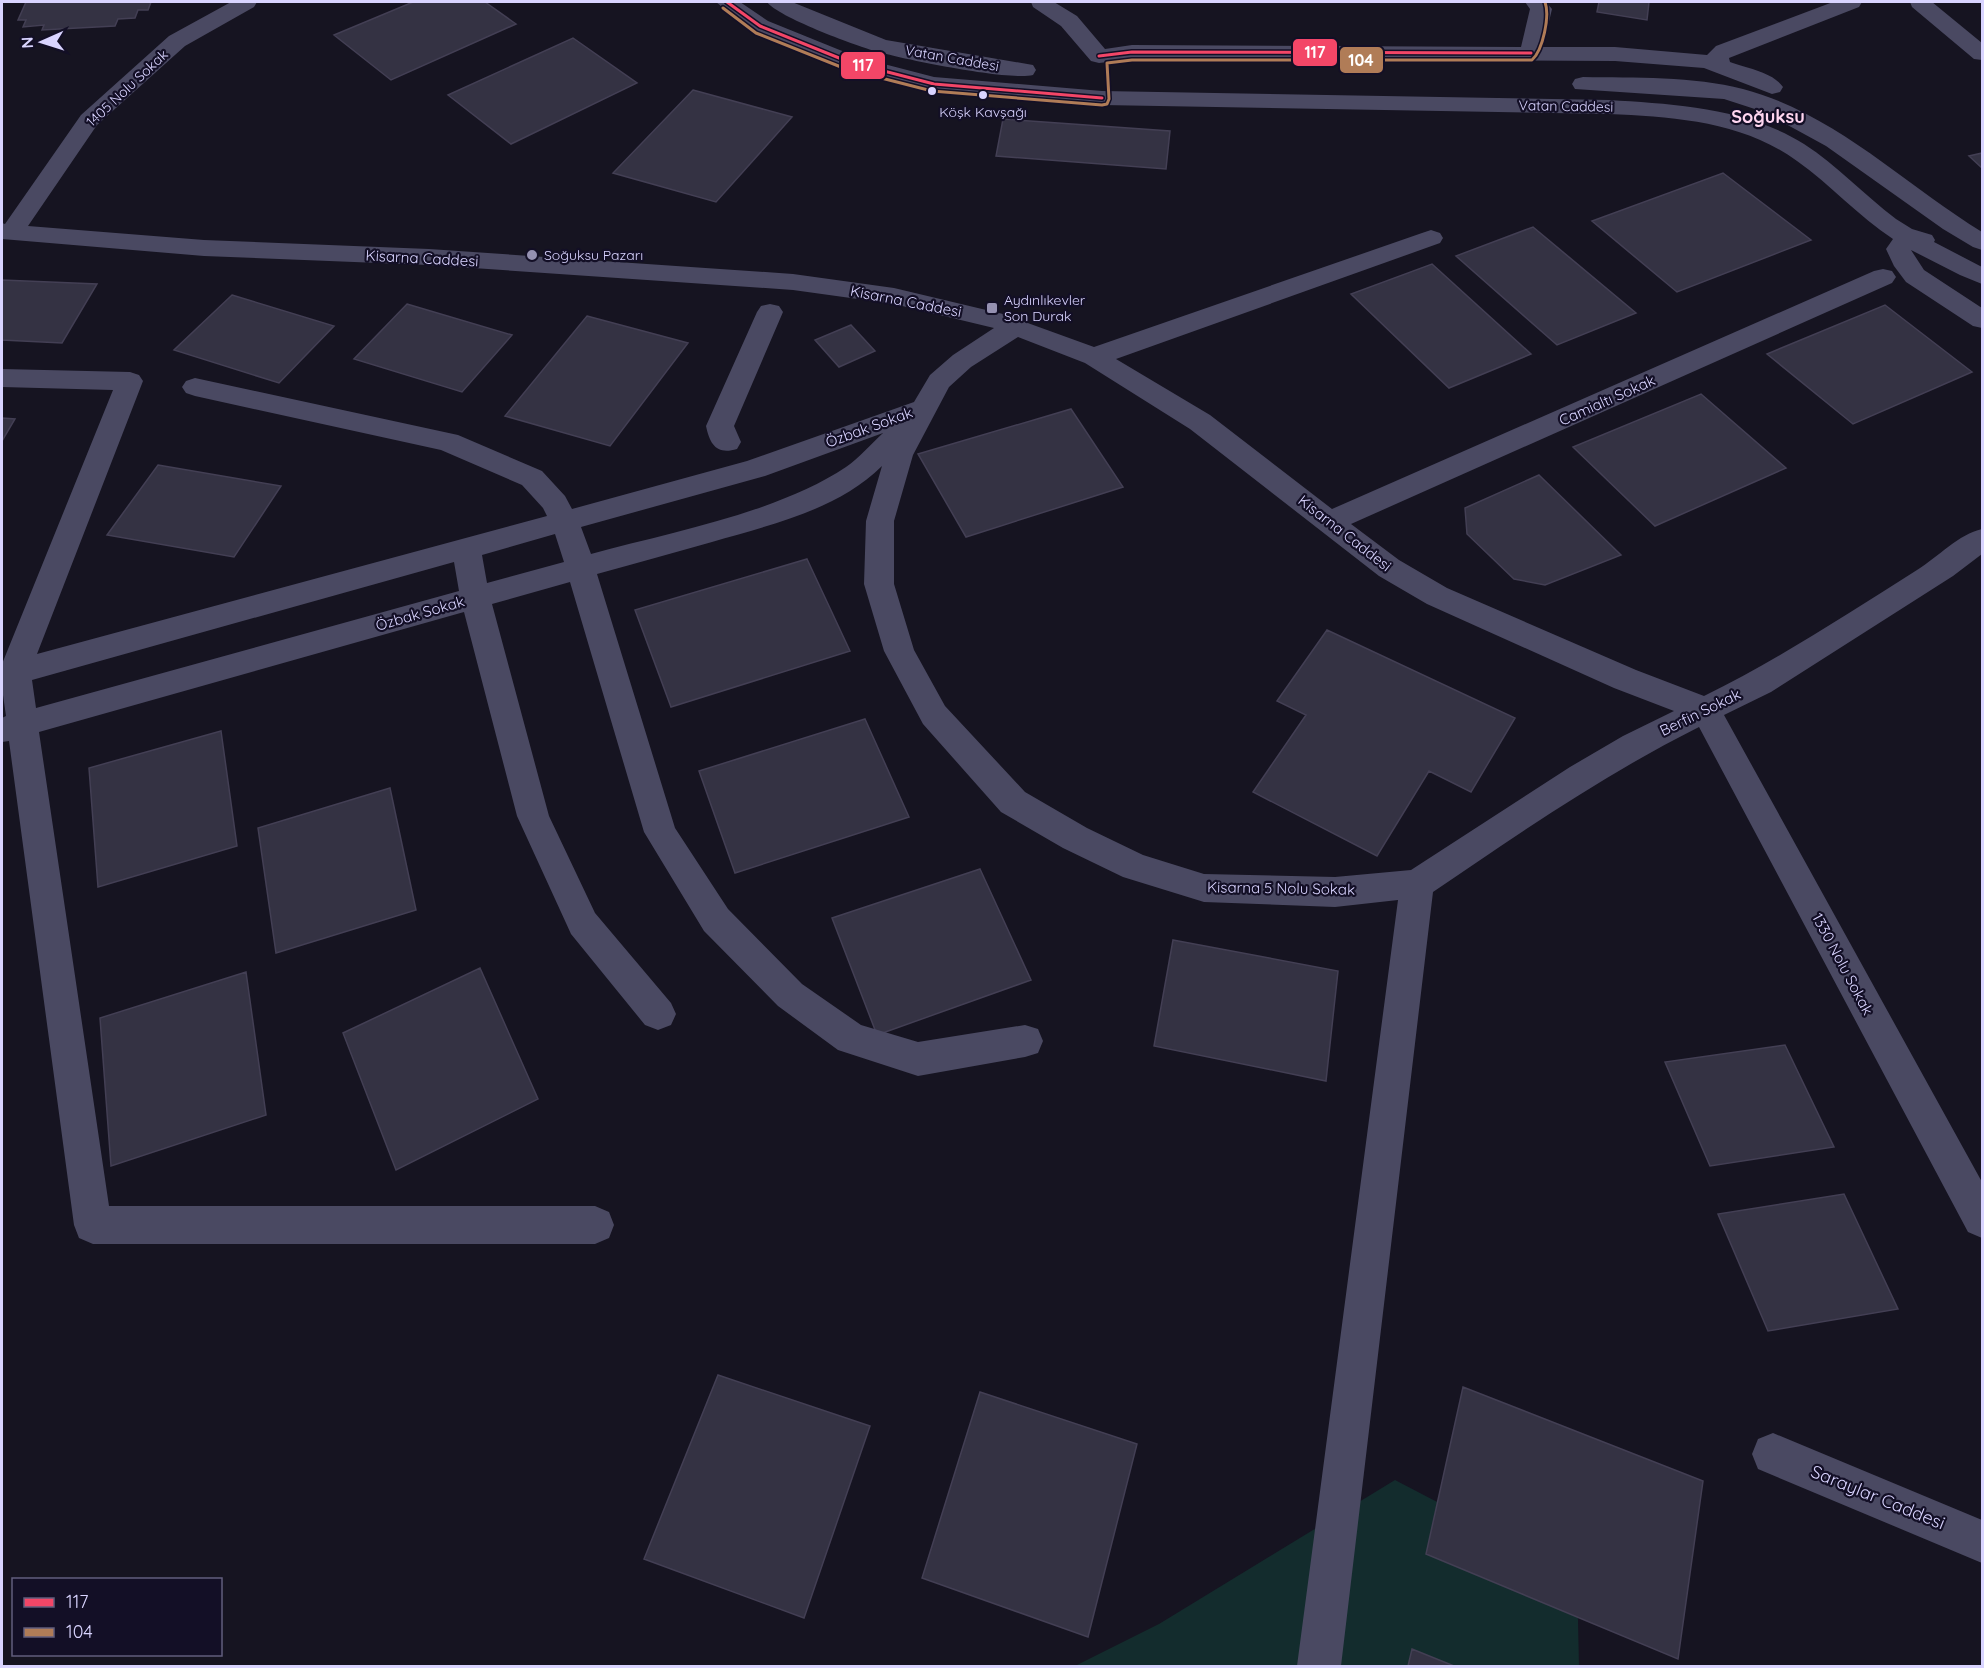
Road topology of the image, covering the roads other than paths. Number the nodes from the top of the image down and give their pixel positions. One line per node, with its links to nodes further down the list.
1 (246, 2): 15 (street, 1405 Nolu Sokak)
2 (727, 2): 11 (street, Vatan Caddesi)
3 (778, 2): 11 (street, Vatan Caddesi)
4 (1041, 2): 11 (street)
5 (1536, 2): 8 (street)
6 (1851, 2): 10 (street)
7 (1920, 2): 9 (street)
8 (1531, 53): 10 (street); 11 (street)
9 (1983, 54)
10 (1719, 66): 14 (street)
11 (1100, 77): 12 (street, Vatan Caddesi); 16 (street, Vatan Caddesi)
12 (1442, 81)
13 (1559, 83): 14 (street, Vatan Caddesi)
14 (1840, 144): 18 (street, Vatan Caddesi)
15 (7, 231): 24 (street, Kisarna Caddesi)
16 (1908, 236): 19 (street); 20 (street, Vatan Caddesi); 23 (street)
17 (1431, 238): 25 (street)
18 (1983, 242)
19 (1983, 255)
20 (1983, 276)
21 (1883, 277): 31 (street, Camialtı Sokak)
22 (770, 312): 29 (street)
23 (1983, 320)
24 (1015, 327): 25 (street, Kisarna Caddesi); 28 (street, Kisarna 5 Nolu Sokak)
25 (1094, 357): 31 (street, Kisarna Caddesi)
26 (2, 378): 36 (street)
27 (195, 387): 30 (street)
28 (924, 408): 30 (street, Özbak Sokak); 34 (street, Özbak Sokak); 39 (street, Kisarna 5 Nolu Sokak)
29 (727, 442)
30 (563, 521): 33 (street, Özbak Sokak); 34 (street)
31 (1330, 521): 37 (street, Kisarna Caddesi)
32 (1983, 539): 37 (street, Berfin Sokak)
33 (466, 548): 35 (street); 36 (street, Özbak Sokak)
34 (582, 568): 35 (street, Özbak Sokak); 41 (street)
35 (475, 597): 38 (street, Özbak Sokak); 40 (street)
36 (8, 674): 38 (street)
37 (1706, 710): 39 (street, Berfin Sokak); 42 (street, 1330 Nolu Sokak)
38 (11, 727): 43 (street)
39 (1417, 884): 46 (street)
40 (658, 1014)
41 (1024, 1041)
42 (1983, 1218)
43 (595, 1225)
44 (1773, 1454): 45 (street, Saraylar Caddesi)
45 (1983, 1542)
46 (1319, 1666)

